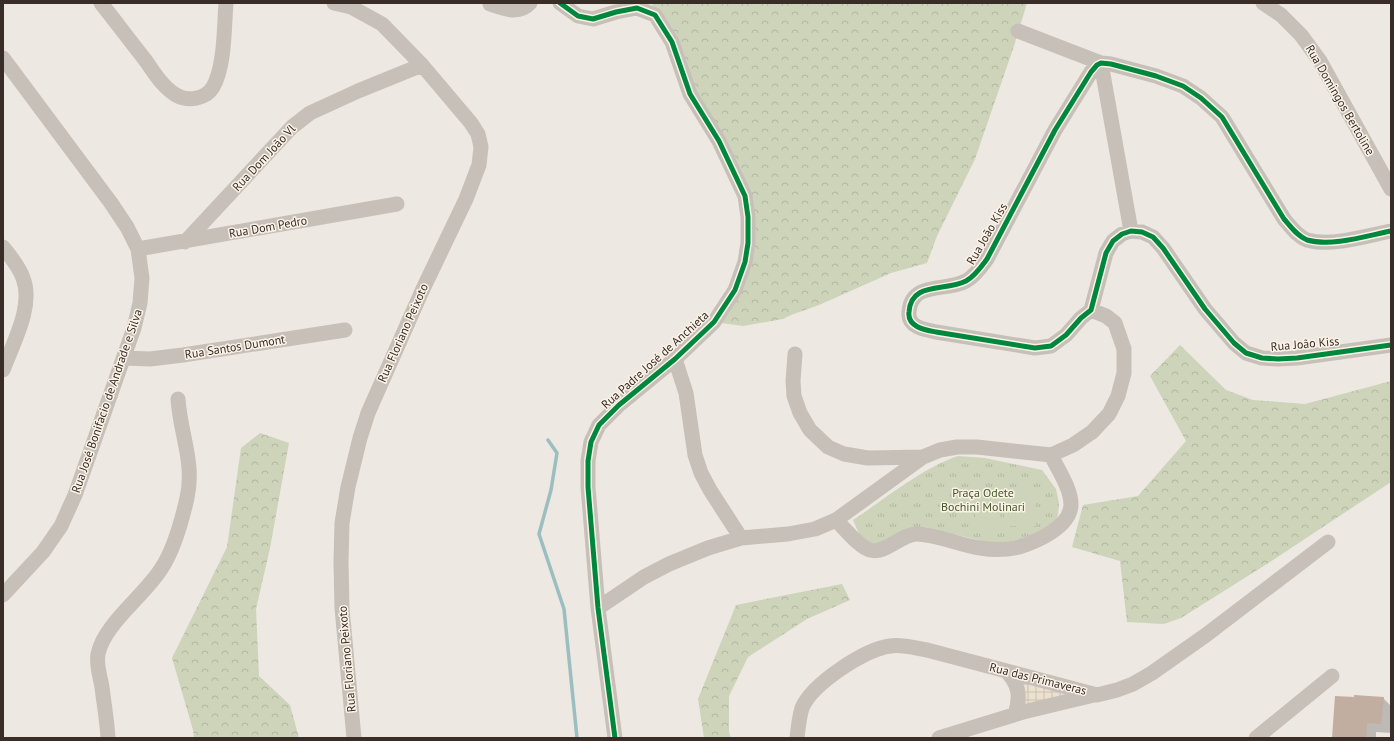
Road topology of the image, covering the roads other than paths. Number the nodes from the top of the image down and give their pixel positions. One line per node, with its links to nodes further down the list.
1 (101, 3): 2 (street)
2 (226, 3)
3 (334, 3): 11 (street, Rua Floriano Peixoto)
4 (530, 3): 7 (street)
5 (560, 3): 24 (street, Rua Padre José de Anchieta)
6 (1263, 3): 12 (street, Rua Domingos Bertoline)
7 (490, 4)
8 (1018, 31): 10 (street)
9 (3, 58): 18 (street, Rua José Bonifacio de Andrade e Silva)
10 (1101, 63): 14 (street); 15 (street); 19 (street, Rua João Kiss)
11 (422, 65): 16 (street, Rua Dom João Vl); 40 (street, Rua Floriano Peixoto)
12 (1391, 189)
13 (397, 204): 16 (street, Rua Dom Pedro)
14 (1131, 231): 19 (street, Rua João Kiss); 21 (street, Rua João Kiss)
15 (1391, 231)
16 (185, 242): 18 (street, Rua Dom Pedro)
17 (3, 247): 25 (street)
18 (138, 250): 23 (street, Rua José Bonifacio de Andrade e Silva)
19 (1090, 310): 27 (street)
20 (346, 330): 23 (street, Rua Santos Dumont)
21 (1391, 344)
22 (795, 354): 28 (street)
23 (124, 358): 32 (street, Rua José Bonifacio de Andrade e Silva)
24 (675, 359): 30 (street); 33 (street, Rua Padre José de Anchieta)
25 (3, 370)
26 (178, 399): 39 (street)
27 (1051, 455): 28 (street); 29 (street)
28 (924, 457): 29 (street)
29 (836, 520): 30 (street)
30 (741, 538): 33 (street)
31 (1328, 542): 36 (street, Rua das Primaveras)
32 (3, 595)
33 (598, 608): 41 (street, Rua Padre José de Anchieta)
34 (1006, 672): 36 (street, Rua das Primaveras); 37 (street); 42 (street, Rua das Primaveras)
35 (1332, 676): 38 (street)
36 (1097, 695): 37 (street)
37 (1015, 714): 43 (street)
38 (1274, 731): 44 (street)
39 (108, 738)
40 (354, 738)
41 (615, 738)
42 (798, 738)
43 (939, 738)
44 (1256, 738)

